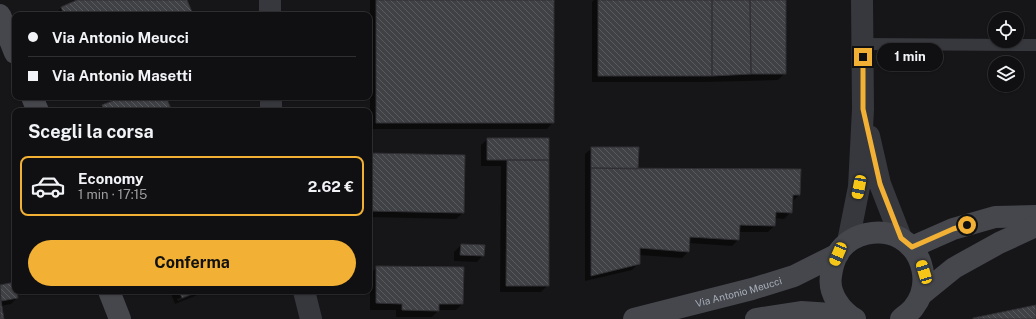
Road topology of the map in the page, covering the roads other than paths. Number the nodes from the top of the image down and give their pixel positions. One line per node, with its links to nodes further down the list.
1 (270, 0): 3 (street)
2 (862, 0): 6 (street)
3 (270, 12)
4 (0, 15): 5 (street)
5 (8, 43)
6 (863, 44): 7 (lane); 8 (street)
7 (1036, 45)
8 (863, 109): 11 (street); 12 (street)
9 (1036, 216): 11 (street)
10 (1036, 226): 15 (street)
11 (906, 243): 12 (street, Via Antonio Meucci); 15 (street)
12 (843, 248): 16 (street); 19 (street, Via Antonio Meucci)
13 (110, 294): 18 (street)
14 (305, 294): 17 (street)
15 (912, 309)
16 (851, 317): 20 (street)
17 (312, 318)
18 (120, 319)
19 (634, 319)
20 (756, 319)

